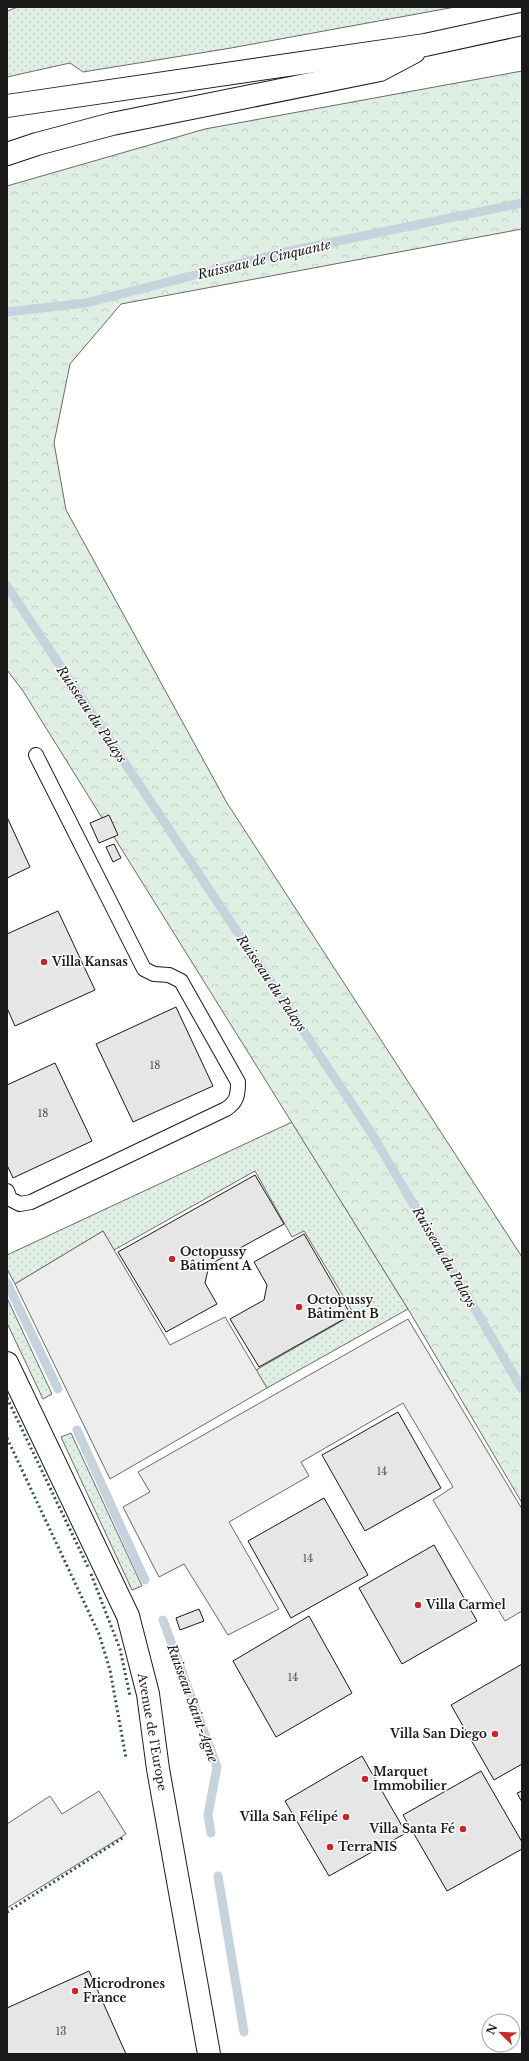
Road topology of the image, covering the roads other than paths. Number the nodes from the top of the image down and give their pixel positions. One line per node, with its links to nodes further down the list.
1 (522, 24): 2 (main road)
2 (425, 45): 3 (main road); 4 (main road)
3 (7, 106)
4 (7, 154)
5 (36, 755): 6 (lane)
6 (7, 1192)
7 (7, 1363): 8 (main road, Avenue de l'Europe)
8 (209, 2054)

